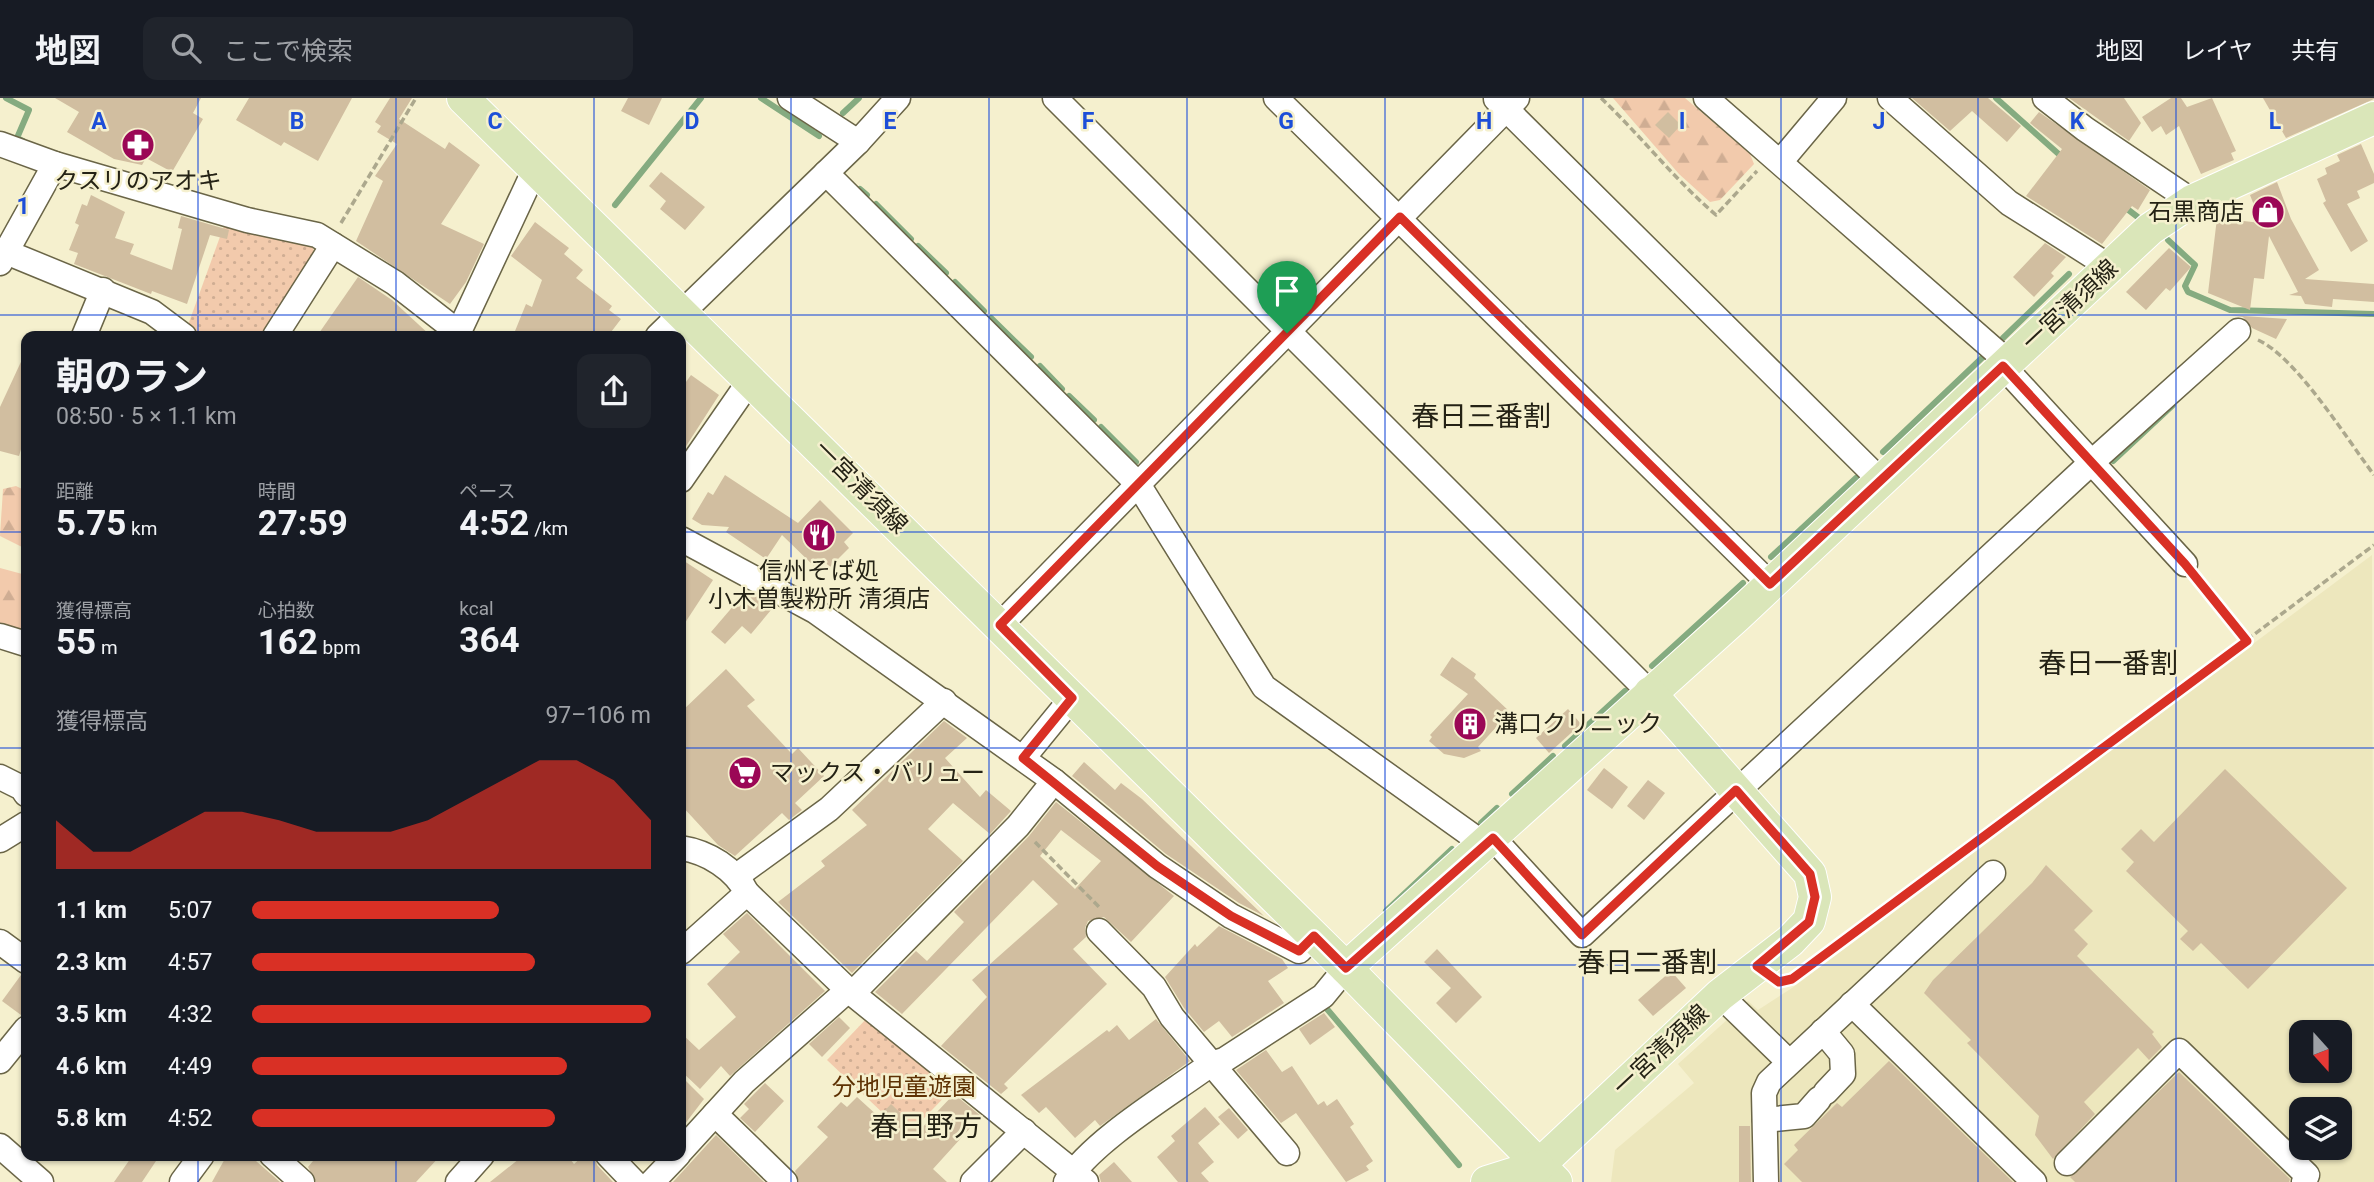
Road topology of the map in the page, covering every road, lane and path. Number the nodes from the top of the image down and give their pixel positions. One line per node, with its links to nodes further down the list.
1 (416, 98): 22 (path)
2 (463, 98): 18 (main road, 一宮清須線)
3 (790, 98): 14 (street)
4 (898, 98): 14 (street)
5 (1055, 98): 34 (street)
6 (1276, 98): 21 (street)
7 (1601, 98): 16 (path)
8 (1706, 98): 16 (street)
9 (1834, 98): 16 (street)
10 (1890, 98): 24 (street)
11 (2045, 98): 20 (street)
12 (1507, 101): 21 (street); 40 (street)
13 (2374, 118): 20 (main road, 一宮清須線)
14 (858, 142): 19 (street)
15 (0, 144): 17 (street)
16 (1777, 158): 35 (street)
17 (55, 164): 22 (street); 23 (street)
18 (535, 169): 26 (main road, 一宮清須線); 31 (street)
19 (826, 173): 26 (street); 41 (street)
20 (2192, 201): 24 (main road, 一宮清須線)
21 (1400, 217): 34 (street); 45 (street)
22 (333, 245): 29 (street); 30 (street)
23 (3, 257): 25 (street)
24 (2110, 267): 35 (main road, 一宮清須線)
25 (103, 290): 27 (street); 28 (street)
26 (682, 311): 32 (street); 36 (main road, 一宮清須線)
27 (86, 331)
28 (177, 331)
29 (278, 331)
30 (454, 331)
31 (459, 331)
32 (663, 331)
33 (2238, 331): 37 (street); 39 (path)
34 (1287, 333): 41 (street); 50 (street)
35 (2006, 364): 37 (street); 40 (main road, 一宮清須線)
36 (751, 379): 38 (street); 46 (main road, 一宮清須線)
37 (2092, 461): 44 (street); 57 (street)
38 (686, 473)
39 (2374, 475)
40 (1881, 481): 45 (main road, 一宮清須線)
41 (1138, 484): 46 (street); 61 (street)
42 (686, 542): 52 (street)
43 (2374, 545): 48 (path)
44 (2185, 564): 48 (path)
45 (1770, 584): 50 (main road, 一宮清須線)
46 (1000, 625): 51 (main road, 一宮清須線)
47 (0, 636): 49 (street)
48 (2247, 641): 70 (path)
49 (21, 642)
50 (1650, 692): 57 (main road, 一宮清須線); 61 (main road, 一宮清須線)
51 (1072, 698): 53 (street); 66 (main road, 一宮清須線)
52 (944, 701): 53 (street); 64 (street)
53 (1023, 758): 55 (street)
54 (0, 777): 56 (street)
55 (1055, 781): 58 (street); 66 (street)
56 (21, 787)
57 (1736, 790): 61 (street); 70 (main road, 一宮清須線)
58 (1018, 826): 65 (path); 72 (street)
59 (21, 827): 60 (street)
60 (0, 840)
61 (1489, 841): 71 (main road, 一宮清須線)
62 (686, 849): 64 (street)
63 (1993, 873): 74 (street)
64 (743, 884): 68 (street); 72 (street)
65 (1099, 931): 79 (street)
66 (1314, 936): 71 (main road, 一宮清須線)
67 (0, 942): 69 (street)
68 (686, 947)
69 (21, 957)
70 (1757, 966): 73 (main road, 一宮清須線)
71 (1346, 968): 79 (street); 92 (main road, 一宮清須線)
72 (851, 992): 80 (street); 82 (street)
73 (1720, 995): 78 (street); 92 (main road, 一宮清須線)
74 (1852, 1004): 75 (street); 104 (street)
75 (1823, 1031): 78 (street); 81 (street)
76 (21, 1035): 77 (street)
77 (0, 1061)
78 (1789, 1062): 81 (street)
79 (1211, 1064): 85 (street); 93 (street)
80 (715, 1114): 83 (street); 100 (street)
81 (1765, 1120): 103 (street)
82 (1024, 1131): 93 (street); 101 (street)
83 (686, 1145)
84 (0, 1146): 94 (street)
85 (1287, 1153)
86 (198, 1161): 95 (street)
87 (279, 1161): 96 (street)
88 (477, 1161): 97 (street)
89 (614, 1161): 98 (street)
90 (672, 1161): 99 (street)
91 (2059, 1171): 105 (street)
92 (1540, 1177): 102 (main road)
93 (1075, 1178)
94 (41, 1182)
95 (183, 1182)
96 (302, 1182)
97 (458, 1182)
98 (634, 1182)
99 (652, 1182)
100 (785, 1182)
101 (974, 1182)
102 (1487, 1182)
103 (1766, 1182)
104 (2034, 1182)
105 (2304, 1182)

